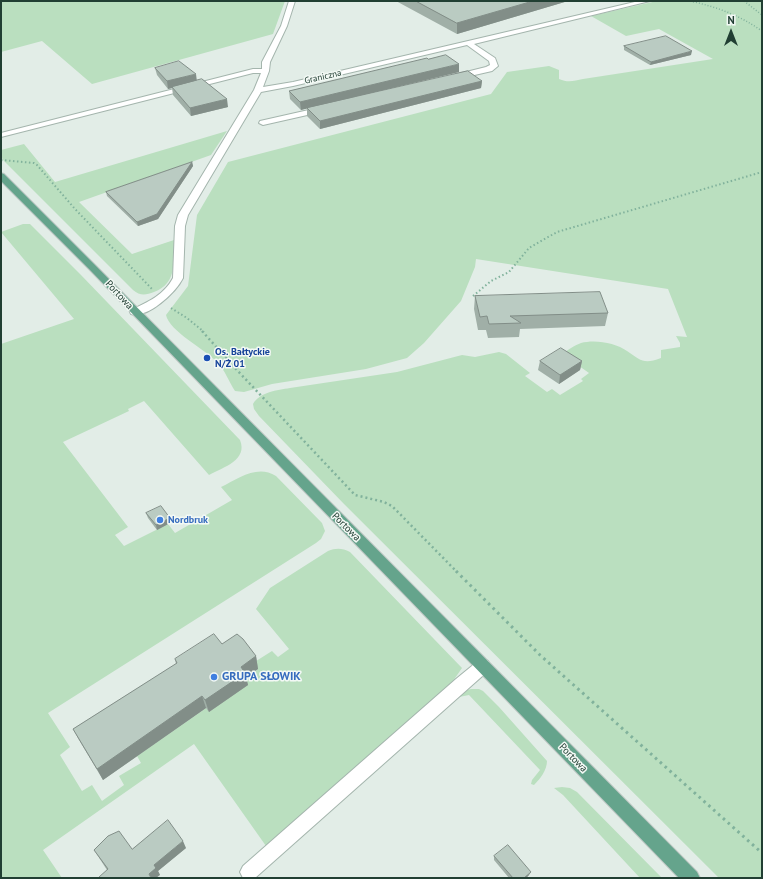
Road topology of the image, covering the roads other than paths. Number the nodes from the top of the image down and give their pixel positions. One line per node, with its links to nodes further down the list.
1 (292, 1): 4 (street)
2 (647, 1): 3 (street, Graniczna)
3 (469, 43): 5 (street); 6 (street, Graniczna)
4 (265, 71): 6 (street); 9 (street)
5 (450, 78)
6 (258, 90): 11 (street)
7 (333, 106): 8 (street)
8 (263, 123)
9 (1, 135)
10 (1, 176): 11 (main road, Portowa)
11 (135, 312): 12 (main road, Portowa)
12 (483, 666): 13 (street); 14 (main road, Portowa)
13 (249, 872)
14 (691, 878)

